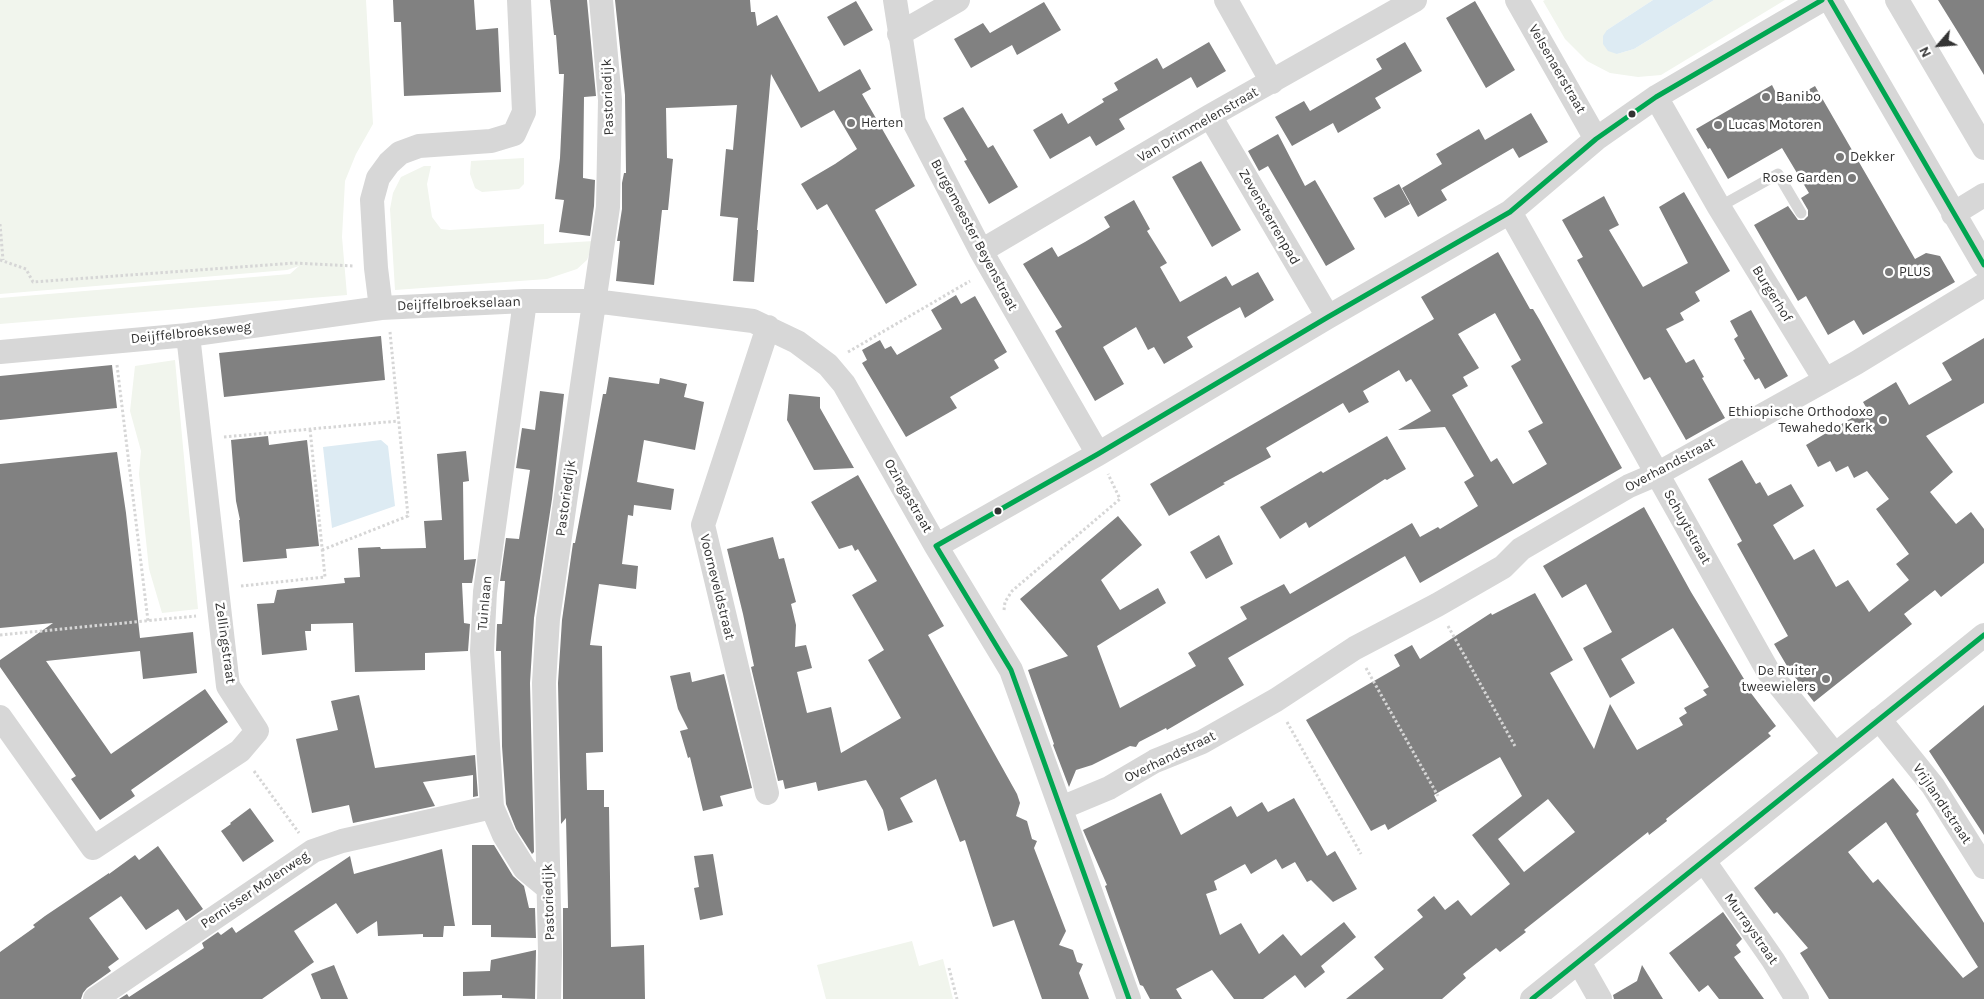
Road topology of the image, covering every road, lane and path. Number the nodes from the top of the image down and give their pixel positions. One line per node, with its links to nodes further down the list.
1 (518, 0): 26 (street, Deijffelbroekselaan)
2 (602, 0): 29 (street, Pastoriedijk)
3 (895, 0): 11 (street, Burgemeester Beyenstraat)
4 (958, 0): 11 (street)
5 (1226, 0): 12 (street)
6 (1415, 0): 12 (street, Van Drimmelenstraat)
7 (1517, 0): 15 (street, Velsenaerstraat)
8 (1822, 0): 13 (street)
9 (1830, 0): 21 (street)
10 (1897, 0): 16 (street)
11 (899, 34): 24 (street, Burgemeester Beyenstraat)
12 (1272, 82): 14 (street, Van Drimmelenstraat)
13 (1656, 97): 15 (street); 18 (street, Burgerhof)
14 (1210, 116): 24 (street, Van Drimmelenstraat); 31 (street, Zevensterrenpad)
15 (1596, 139): 19 (street)
16 (1984, 148)
17 (1984, 195): 21 (street)
18 (1719, 207): 20 (lane); 37 (street, Burgerhof)
19 (1510, 212): 31 (street); 42 (street, Schuytstraat)
20 (1801, 213)
21 (1953, 214): 25 (street)
22 (0, 224): 23 (path)
23 (2, 260): 26 (path)
24 (986, 260): 36 (path); 41 (street, Burgemeester Beyenstraat)
25 (1984, 265)
26 (376, 268): 30 (street, Deijffelbroekselaan)
27 (1984, 285): 37 (street, Overhandstraat)
28 (525, 301): 29 (street, Deijffelbroekselaan); 30 (street, Deijffelbroekselaan); 61 (street, Tuinlaan)
29 (594, 301): 32 (street, Ozingastraat); 67 (street, Pastoriedijk)
30 (381, 308): 33 (street, Deijffelbroekseweg); 38 (path)
31 (1328, 317): 41 (street)
32 (768, 327): 36 (street, Ozingastraat); 59 (street, Voorneveldstraat)
33 (188, 335): 34 (street, Deijffelbroekseweg); 40 (street, Zellingstraat)
34 (114, 341): 35 (street, Deijffelbroekseweg); 49 (path)
35 (0, 352)
36 (828, 365): 43 (street, Ozingastraat)
37 (1825, 380): 42 (street, Overhandstraat)
38 (398, 421): 39 (path); 44 (path)
39 (310, 429): 40 (path); 44 (path)
40 (200, 439): 45 (street, Zellingstraat)
41 (1098, 454): 43 (street); 48 (path)
42 (1657, 474): 46 (street, Overhandstraat); 58 (street, Schuytstraat)
43 (936, 546): 62 (street, Ozingastraat)
44 (322, 550): 45 (path)
45 (218, 588): 47 (street, Zellingstraat)
46 (1437, 605): 52 (street, Overhandstraat); 56 (path)
47 (220, 614): 49 (path); 57 (street, Zellingstraat)
48 (1003, 616)
49 (148, 620): 50 (path)
50 (0, 635)
51 (1984, 635): 55 (street)
52 (1355, 648): 53 (street, Overhandstraat); 60 (path)
53 (1276, 700): 62 (street, Overhandstraat); 64 (path)
54 (0, 717): 57 (street, Zellingstraat)
55 (1879, 719): 58 (street); 66 (street, Vrijlandtstraat)
56 (1516, 748)
57 (240, 752): 63 (path)
58 (1835, 754): 65 (street)
59 (767, 793)
60 (1438, 796)
61 (492, 807): 63 (street, Pernisser Molenweg); 67 (street, Tuinlaan)
62 (1061, 808): 73 (street, Ozingastraat)
63 (313, 851): 70 (street, Pernisser Molenweg)
64 (1362, 854)
65 (1704, 861): 68 (street); 76 (street, Murraystraat)
66 (1984, 867)
67 (548, 888): 71 (street, Pastoriedijk)
68 (1579, 962): 74 (street); 75 (street)
69 (949, 968): 72 (path)
70 (95, 999)
71 (549, 999)
72 (957, 999)
73 (1130, 999)
74 (1532, 999)
75 (1600, 999)
76 (1797, 999)

